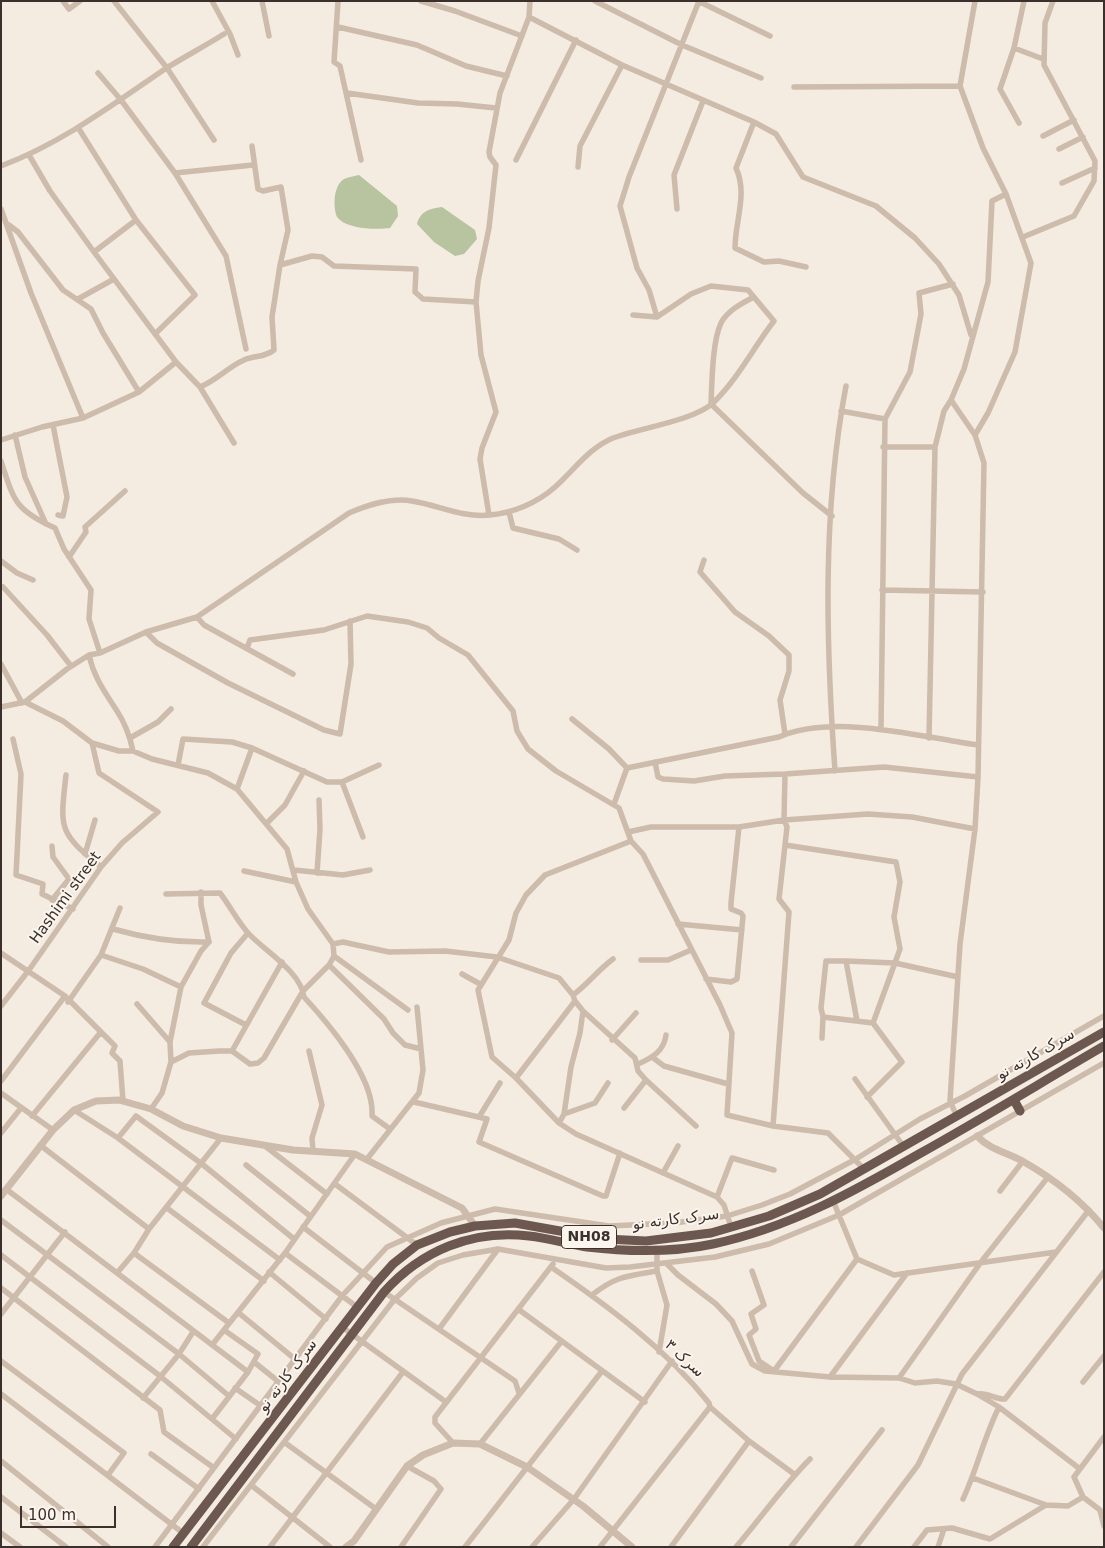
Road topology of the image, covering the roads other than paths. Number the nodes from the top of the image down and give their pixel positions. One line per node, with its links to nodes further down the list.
1 (63, 1): 2 (street)
2 (80, 1)
3 (114, 1): 26 (street)
4 (212, 1): 23 (street)
5 (262, 1): 17 (street)
6 (338, 1): 15 (street)
7 (421, 1): 18 (street)
8 (530, 1): 14 (street)
9 (595, 1): 21 (street)
10 (698, 1): 19 (street); 21 (street)
11 (975, 1): 31 (street)
12 (1024, 1): 22 (street)
13 (1053, 1): 24 (street)
14 (529, 17): 18 (street); 20 (street)
15 (338, 27): 28 (street); 33 (street)
16 (224, 34): 26 (street)
17 (270, 36)
18 (522, 36): 28 (street)
19 (770, 36)
20 (576, 40): 25 (street); 48 (street)
21 (682, 44): 29 (street); 30 (street)
22 (1014, 48): 24 (street); 39 (street)
23 (238, 55)
24 (1043, 58): 37 (street)
25 (622, 65): 30 (street); 51 (street)
26 (168, 68): 34 (street); 43 (street)
27 (98, 72): 34 (street)
28 (507, 76): 36 (street)
29 (761, 78)
30 (665, 85): 35 (street); 70 (street)
31 (960, 86): 32 (street); 55 (street)
32 (794, 87)
33 (347, 94): 36 (street); 47 (street)
34 (121, 100): 40 (street); 53 (street)
35 (703, 101): 38 (street); 57 (street)
36 (496, 108): 68 (street)
37 (1074, 120): 41 (street); 42 (street)
38 (754, 122): 63 (street); 65 (street)
39 (1018, 123)
40 (79, 128): 46 (street); 58 (street)
41 (1043, 136)
42 (1082, 137): 45 (street); 52 (street)
43 (214, 140)
44 (252, 146): 49 (street)
45 (1059, 149)
46 (29, 155): 50 (street); 61 (street)
47 (361, 160)
48 (516, 160)
49 (253, 165): 53 (street); 62 (street)
50 (1, 166)
51 (578, 167)
52 (1094, 168): 54 (street); 60 (street)
53 (174, 173): 73 (street)
54 (1062, 183)
55 (1006, 194): 60 (street); 72 (street)
56 (1, 209): 59 (street)
57 (677, 209)
58 (136, 220): 61 (street); 71 (street)
59 (8, 223): 67 (street); 81 (street)
60 (1023, 238): 85 (street)
61 (94, 252): 64 (street)
62 (280, 265): 68 (street); 76 (street)
63 (806, 267)
64 (114, 278): 67 (street); 71 (street)
65 (953, 284): 72 (street); 82 (street)
66 (754, 297): 70 (street); 79 (street); 79 (street)
67 (78, 299): 77 (street)
68 (476, 302): 94 (street)
69 (633, 315): 70 (street)
70 (657, 317)
71 (155, 334): 74 (street)
72 (972, 335): 78 (street)
73 (246, 349)
74 (176, 362): 76 (street); 77 (street)
75 (846, 386): 80 (street)
76 (200, 387): 87 (street)
77 (139, 392): 81 (street)
78 (951, 400): 85 (street); 89 (street)
79 (711, 404): 92 (street); 95 (street)
80 (841, 411): 82 (street); 95 (street)
81 (83, 418): 83 (street)
82 (885, 419): 88 (street)
83 (53, 425): 84 (street); 93 (street)
84 (14, 435): 86 (street); 96 (street)
85 (974, 435): 105 (street)
86 (1, 440)
87 (234, 443)
88 (883, 446): 89 (street); 103 (street)
89 (935, 447): 104 (street)
90 (1, 461): 96 (street)
91 (126, 491): 98 (street)
92 (509, 512): 94 (street); 97 (street)
93 (58, 515)
94 (488, 516): 106 (street)
95 (832, 516): 119 (street)
96 (46, 524): 98 (street)
97 (578, 550)
98 (69, 557): 110 (street)
99 (704, 560): 121 (street)
100 (1, 561): 101 (street)
101 (33, 580)
102 (3, 587): 113 (street)
103 (882, 590): 104 (street); 120 (street)
104 (930, 591): 105 (street); 123 (street)
105 (983, 592): 126 (street)
106 (197, 617): 108 (street); 109 (street)
107 (350, 621): 108 (street); 109 (street); 141 (street)
108 (146, 632): 110 (street)
109 (247, 648): 114 (street)
110 (100, 653): 111 (street)
111 (89, 655): 113 (street); 122 (street)
112 (1, 664): 115 (street)
113 (71, 666): 115 (street)
114 (292, 674)
115 (23, 702): 116 (street); 125 (street)
116 (1, 706)
117 (171, 709): 122 (street)
118 (572, 719): 132 (street)
119 (833, 728): 120 (street); 121 (street); 134 (street)
120 (881, 729): 123 (street)
121 (785, 734): 129 (street)
122 (130, 738): 128 (street)
123 (928, 738): 126 (street)
124 (14, 739): 161 (street)
125 (92, 743): 128 (street); 153 (street, Hashimi street)
126 (978, 745): 137 (street)
127 (252, 748): 130 (street); 133 (street); 139 (street)
128 (133, 751): 130 (street)
129 (655, 762): 132 (street); 135 (street)
130 (178, 764): 139 (street)
131 (380, 765): 138 (street)
132 (627, 768): 141 (street)
133 (304, 771): 138 (street); 144 (street)
134 (835, 771): 135 (street); 137 (street)
135 (785, 774): 143 (street)
136 (66, 775): 152 (street)
137 (978, 777): 146 (street)
138 (342, 782): 148 (street)
139 (237, 789): 144 (street)
140 (319, 800): 157 (street)
141 (614, 804): 147 (street)
142 (95, 820): 152 (street)
143 (784, 820): 145 (street); 146 (street); 150 (street)
144 (267, 823): 154 (street)
145 (739, 827): 147 (street); 166 (street)
146 (975, 829): 183 (street)
147 (628, 832): 149 (street)
148 (363, 837)
149 (632, 841): 164 (street); 174 (street)
150 (785, 845): 179 (street); 239 (street)
151 (52, 846): 161 (street)
152 (85, 854): 153 (street)
153 (101, 867): 163 (street, Hashimi street)
154 (294, 870): 157 (street); 158 (street)
155 (370, 870): 157 (street)
156 (244, 871): 158 (street)
157 (317, 873)
158 (296, 882): 169 (street)
159 (201, 892): 160 (street); 167 (street); 168 (street)
160 (166, 894)
161 (52, 900): 163 (street)
162 (120, 908): 165 (street)
163 (73, 909): 181 (street, Hashimi street)
164 (678, 924): 166 (street); 170 (street)
165 (113, 929): 168 (street); 172 (street)
166 (742, 930): 184 (street)
167 (248, 933): 178 (street); 200 (street)
168 (209, 942): 186 (street)
169 (333, 944): 173 (street); 174 (street)
170 (691, 950): 176 (street); 184 (street)
171 (1, 953): 181 (street)
172 (101, 955): 186 (street); 189 (street)
173 (334, 956): 180 (street); 193 (street)
174 (497, 957): 185 (street); 188 (street)
175 (613, 959): 188 (street)
176 (642, 960)
177 (846, 961): 179 (street); 197 (street); 198 (street)
178 (282, 962): 187 (street); 200 (street)
179 (895, 963): 183 (street); 199 (street)
180 (329, 965): 187 (street); 208 (street)
181 (29, 970): 189 (street); 191 (street, Hashimi street)
182 (462, 974): 185 (street)
183 (958, 977): 227 (street)
184 (706, 979): 221 (street)
185 (480, 984): 215 (street)
186 (181, 987): 206 (street)
187 (303, 991): 209 (street); 240 (street)
188 (574, 998): 194 (street); 215 (street)
189 (67, 999): 202 (street); 218 (street)
190 (137, 1004): 206 (street)
191 (1, 1006)
192 (417, 1007): 208 (street)
193 (408, 1010)
194 (583, 1011): 205 (street); 233 (street)
195 (636, 1013): 205 (street)
196 (1104, 1016): 227 (street)
197 (823, 1017): 198 (street); 204 (street)
198 (857, 1021): 199 (street)
199 (873, 1024): 223 (street)
200 (246, 1025): 209 (street)
201 (1104, 1032): 236 (highway, سرک کارته نو / NH08)
202 (100, 1033): 225 (street); 234 (street)
203 (666, 1035): 211 (street)
204 (822, 1038)
205 (612, 1040): 214 (street)
206 (170, 1042): 212 (street)
207 (1104, 1046): 224 (highway, سرک کارته نو / NH08)
208 (421, 1049): 226 (street)
209 (232, 1051): 212 (street)
210 (309, 1051): 251 (street)
211 (652, 1057): 214 (street); 221 (street)
212 (171, 1062): 230 (street)
213 (1104, 1063): 232 (street)
214 (638, 1064): 216 (street)
215 (516, 1078): 237 (street)
216 (646, 1080): 229 (street); 238 (street)
217 (855, 1080): 223 (street)
218 (1, 1081)
219 (500, 1083): 235 (street)
220 (608, 1083): 233 (street)
221 (728, 1084): 239 (street)
222 (1, 1093): 228 (street)
223 (867, 1097): 243 (street)
224 (1014, 1100): 232 (highway); 270 (highway, سرک کارته نو / NH08)
225 (123, 1101): 230 (street); 231 (street)
226 (414, 1102): 235 (street); 240 (street)
227 (951, 1104): 236 (street); 243 (street)
228 (21, 1108): 234 (street); 242 (street)
229 (624, 1108)
230 (151, 1109): 246 (street)
231 (74, 1110): 241 (street); 245 (street)
232 (1020, 1111): 244 (street)
233 (564, 1114): 237 (street)
234 (32, 1116): 241 (street)
235 (479, 1117): 252 (street)
236 (957, 1117): 250 (highway, سرک کارته نو / NH08)
237 (560, 1123): 252 (street)
238 (696, 1126)
239 (773, 1126): 255 (street)
240 (390, 1129): 254 (street)
241 (52, 1130): 247 (street)
242 (1, 1133)
243 (896, 1134): 250 (street); 255 (street)
244 (977, 1136): 256 (street); 274 (street)
245 (118, 1138): 257 (street); 264 (street)
246 (221, 1138): 248 (street); 257 (street)
247 (40, 1145): 265 (street); 284 (street)
248 (265, 1146): 251 (street); 267 (street)
249 (678, 1146): 261 (street)
250 (904, 1147): 259 (highway, سرک کارته نو / NH08)
251 (313, 1151): 253 (street)
252 (620, 1153): 261 (street)
253 (354, 1154): 254 (street); 263 (street)
254 (367, 1159): 273 (street)
255 (856, 1159): 259 (street); 276 (street)
256 (1022, 1161): 262 (street); 266 (street)
257 (202, 1164): 264 (street); 288 (street)
258 (246, 1165): 275 (street)
259 (864, 1169): 277 (highway, سرک کارته نو / NH08)
260 (774, 1170): 269 (street)
261 (662, 1174): 269 (street)
262 (1048, 1177): 272 (street); 301 (street)
263 (334, 1184): 267 (street); 287 (street)
264 (184, 1186): 271 (street); 299 (street)
265 (6, 1189): 268 (street); 285 (street)
266 (1000, 1191)
267 (327, 1194): 275 (street)
268 (1, 1196)
269 (717, 1197): 276 (street)
270 (834, 1202): 274 (street); 282 (highway, سرک کارته نو / NH08)
271 (167, 1208): 284 (street); 313 (street)
272 (1089, 1210): 283 (street); 293 (street)
273 (468, 1214): 276 (street); 279 (street); 287 (street)
274 (839, 1215): 298 (street); 302 (street)
275 (310, 1216): 280 (street)
276 (727, 1216): 281 (street)
277 (769, 1216): 281 (highway, سرک کارته نو / NH08); 282 (highway)
278 (1, 1220): 297 (street)
279 (475, 1226): 286 (highway, سرک کارته نو / NH08); 290 (highway, سرک کارته نو / NH08)
280 (303, 1227): 288 (street); 308 (street)
281 (730, 1228): 286 (highway, سرک کارته نو / NH08)
282 (773, 1228): 289 (highway, سرک کارته نو / NH08)
283 (1104, 1228)
284 (149, 1229): 294 (street)
285 (65, 1232): 297 (street); 310 (street)
286 (710, 1233): 289 (highway)
287 (406, 1237): 290 (street); 308 (street)
288 (294, 1239): 295 (street)
289 (713, 1244): 292 (highway, سرک کارته نو / NH08)
290 (417, 1245): 314 (highway, سرک کارته نو / NH08)
291 (498, 1249): 300 (street); 320 (street); 328 (street)
292 (657, 1252): 303 (street); 316 (highway, سرک کارته نو / NH08)
293 (1056, 1252): 301 (street); 352 (street)
294 (134, 1253): 310 (street); 326 (street)
295 (285, 1253): 299 (street); 317 (street)
296 (1, 1255): 312 (street)
297 (48, 1255): 312 (street); 336 (street)
298 (857, 1259): 311 (street); 344 (street)
299 (280, 1260): 307 (street)
300 (556, 1260): 303 (street); 304 (street)
301 (981, 1262): 311 (street); 349 (street)
302 (666, 1263): 303 (street); 344 (street)
303 (657, 1264): 305 (street)
304 (550, 1267): 318 (street, سرک ۳); 322 (street)
305 (657, 1271): 318 (street); 335 (street)
306 (752, 1271): 344 (street)
307 (269, 1272): 313 (street); 325 (street)
308 (362, 1272): 314 (street); 317 (street)
309 (1104, 1272): 356 (street)
310 (117, 1273): 330 (street)
311 (907, 1274): 348 (street)
312 (30, 1276): 319 (street); 347 (street)
313 (264, 1281): 323 (street)
314 (376, 1283): 321 (highway, سرک کارته نو / NH08)
315 (1, 1288): 319 (street)
316 (384, 1292): 320 (street); 331 (highway, سرک کارته نو / NH08)
317 (342, 1296): 321 (street); 325 (street)
318 (592, 1296): 335 (street, سرک ۳)
319 (13, 1297): 324 (street); 358 (street)
320 (394, 1300): 328 (street); 332 (street)
321 (357, 1307): 327 (highway, سرک کارته نو / NH08)
322 (518, 1309): 333 (street); 338 (street)
323 (238, 1313): 326 (street); 339 (street)
324 (1, 1314)
325 (326, 1319): 339 (street)
326 (229, 1323): 329 (street)
327 (342, 1326): 331 (street); 397 (highway, سرک کارته نو / NH08)
328 (439, 1329): 338 (street)
329 (224, 1330): 334 (street); 342 (street)
330 (193, 1332): 334 (street); 336 (street)
331 (353, 1335): 332 (street); 403 (highway, سرک کارته نو / NH08)
332 (362, 1342): 346 (street); 369 (street)
333 (561, 1342): 343 (street); 354 (street)
334 (212, 1345): 345 (street)
335 (659, 1352): 341 (street, سرک ۳)
336 (179, 1354): 347 (street); 357 (street)
337 (1104, 1356): 351 (street)
338 (480, 1357): 354 (street); 359 (street)
339 (295, 1358): 350 (street)
340 (1, 1361): 381 (street)
341 (672, 1361): 360 (street); 362 (street, سرک ۳)
342 (254, 1362): 345 (street); 350 (street)
343 (602, 1371): 360 (street); 376 (street)
344 (774, 1371): 348 (street)
345 (248, 1372): 353 (street)
346 (403, 1372): 359 (street); 379 (street)
347 (160, 1376): 358 (street); 364 (street)
348 (830, 1377): 349 (street)
349 (899, 1378): 352 (street)
350 (279, 1382): 361 (street)
351 (1083, 1382)
352 (956, 1384): 356 (street); 416 (street)
353 (235, 1388): 357 (street); 361 (street)
354 (519, 1393): 371 (street)
355 (1, 1394): 381 (street)
356 (977, 1394): 363 (street)
357 (229, 1396): 364 (street)
358 (143, 1398): 377 (street)
359 (446, 1402): 370 (street)
360 (645, 1402): 387 (street)
361 (261, 1406): 367 (street)
362 (710, 1407): 368 (street, سرک ۳); 395 (street)
363 (999, 1407): 378 (street); 382 (street)
364 (212, 1419): 367 (street)
365 (882, 1430): 415 (street)
366 (1104, 1437): 378 (street)
367 (236, 1439): 377 (street)
368 (749, 1441): 380 (street, سرک ۳); 413 (street)
369 (284, 1442): 379 (street); 383 (street)
370 (453, 1443): 371 (street); 375 (street)
371 (480, 1444): 376 (street)
372 (151, 1454): 384 (street)
373 (810, 1458): 380 (street)
374 (1, 1461): 400 (street)
375 (407, 1466): 390 (street); 408 (street)
376 (527, 1467): 387 (street); 409 (street)
377 (214, 1468): 384 (street)
378 (1080, 1469): 386 (street)
379 (326, 1473): 390 (street); 391 (street)
380 (794, 1474): 414 (street)
381 (108, 1475): 392 (street)
382 (972, 1478): 388 (street); 389 (street)
383 (251, 1486): 391 (street); 404 (street)
384 (199, 1489): 392 (street)
385 (1, 1497): 399 (street)
386 (1083, 1497): 389 (street); 393 (street)
387 (574, 1499): 395 (street); 410 (street)
388 (963, 1499)
389 (1046, 1505): 394 (street)
390 (376, 1509): 407 (street)
391 (292, 1518): 405 (street); 406 (street)
392 (171, 1524): 397 (street); 401 (street)
393 (1103, 1524)
394 (944, 1529): 417 (street); 418 (street)
395 (613, 1531): 411 (street); 412 (street)
396 (1, 1533): 398 (street)
397 (183, 1533): 402 (highway, سرک کارته نو / NH08)
398 (20, 1547)
399 (66, 1547)
400 (108, 1547)
401 (155, 1547)
402 (173, 1547)
403 (191, 1547)
404 (203, 1547)
405 (270, 1547)
406 (330, 1547)
407 (346, 1547)
408 (401, 1547)
409 (465, 1547)
410 (532, 1547)
411 (600, 1547)
412 (632, 1547)
413 (671, 1547)
414 (736, 1547)
415 (791, 1547)
416 (856, 1547)
417 (914, 1547)
418 (938, 1547)

